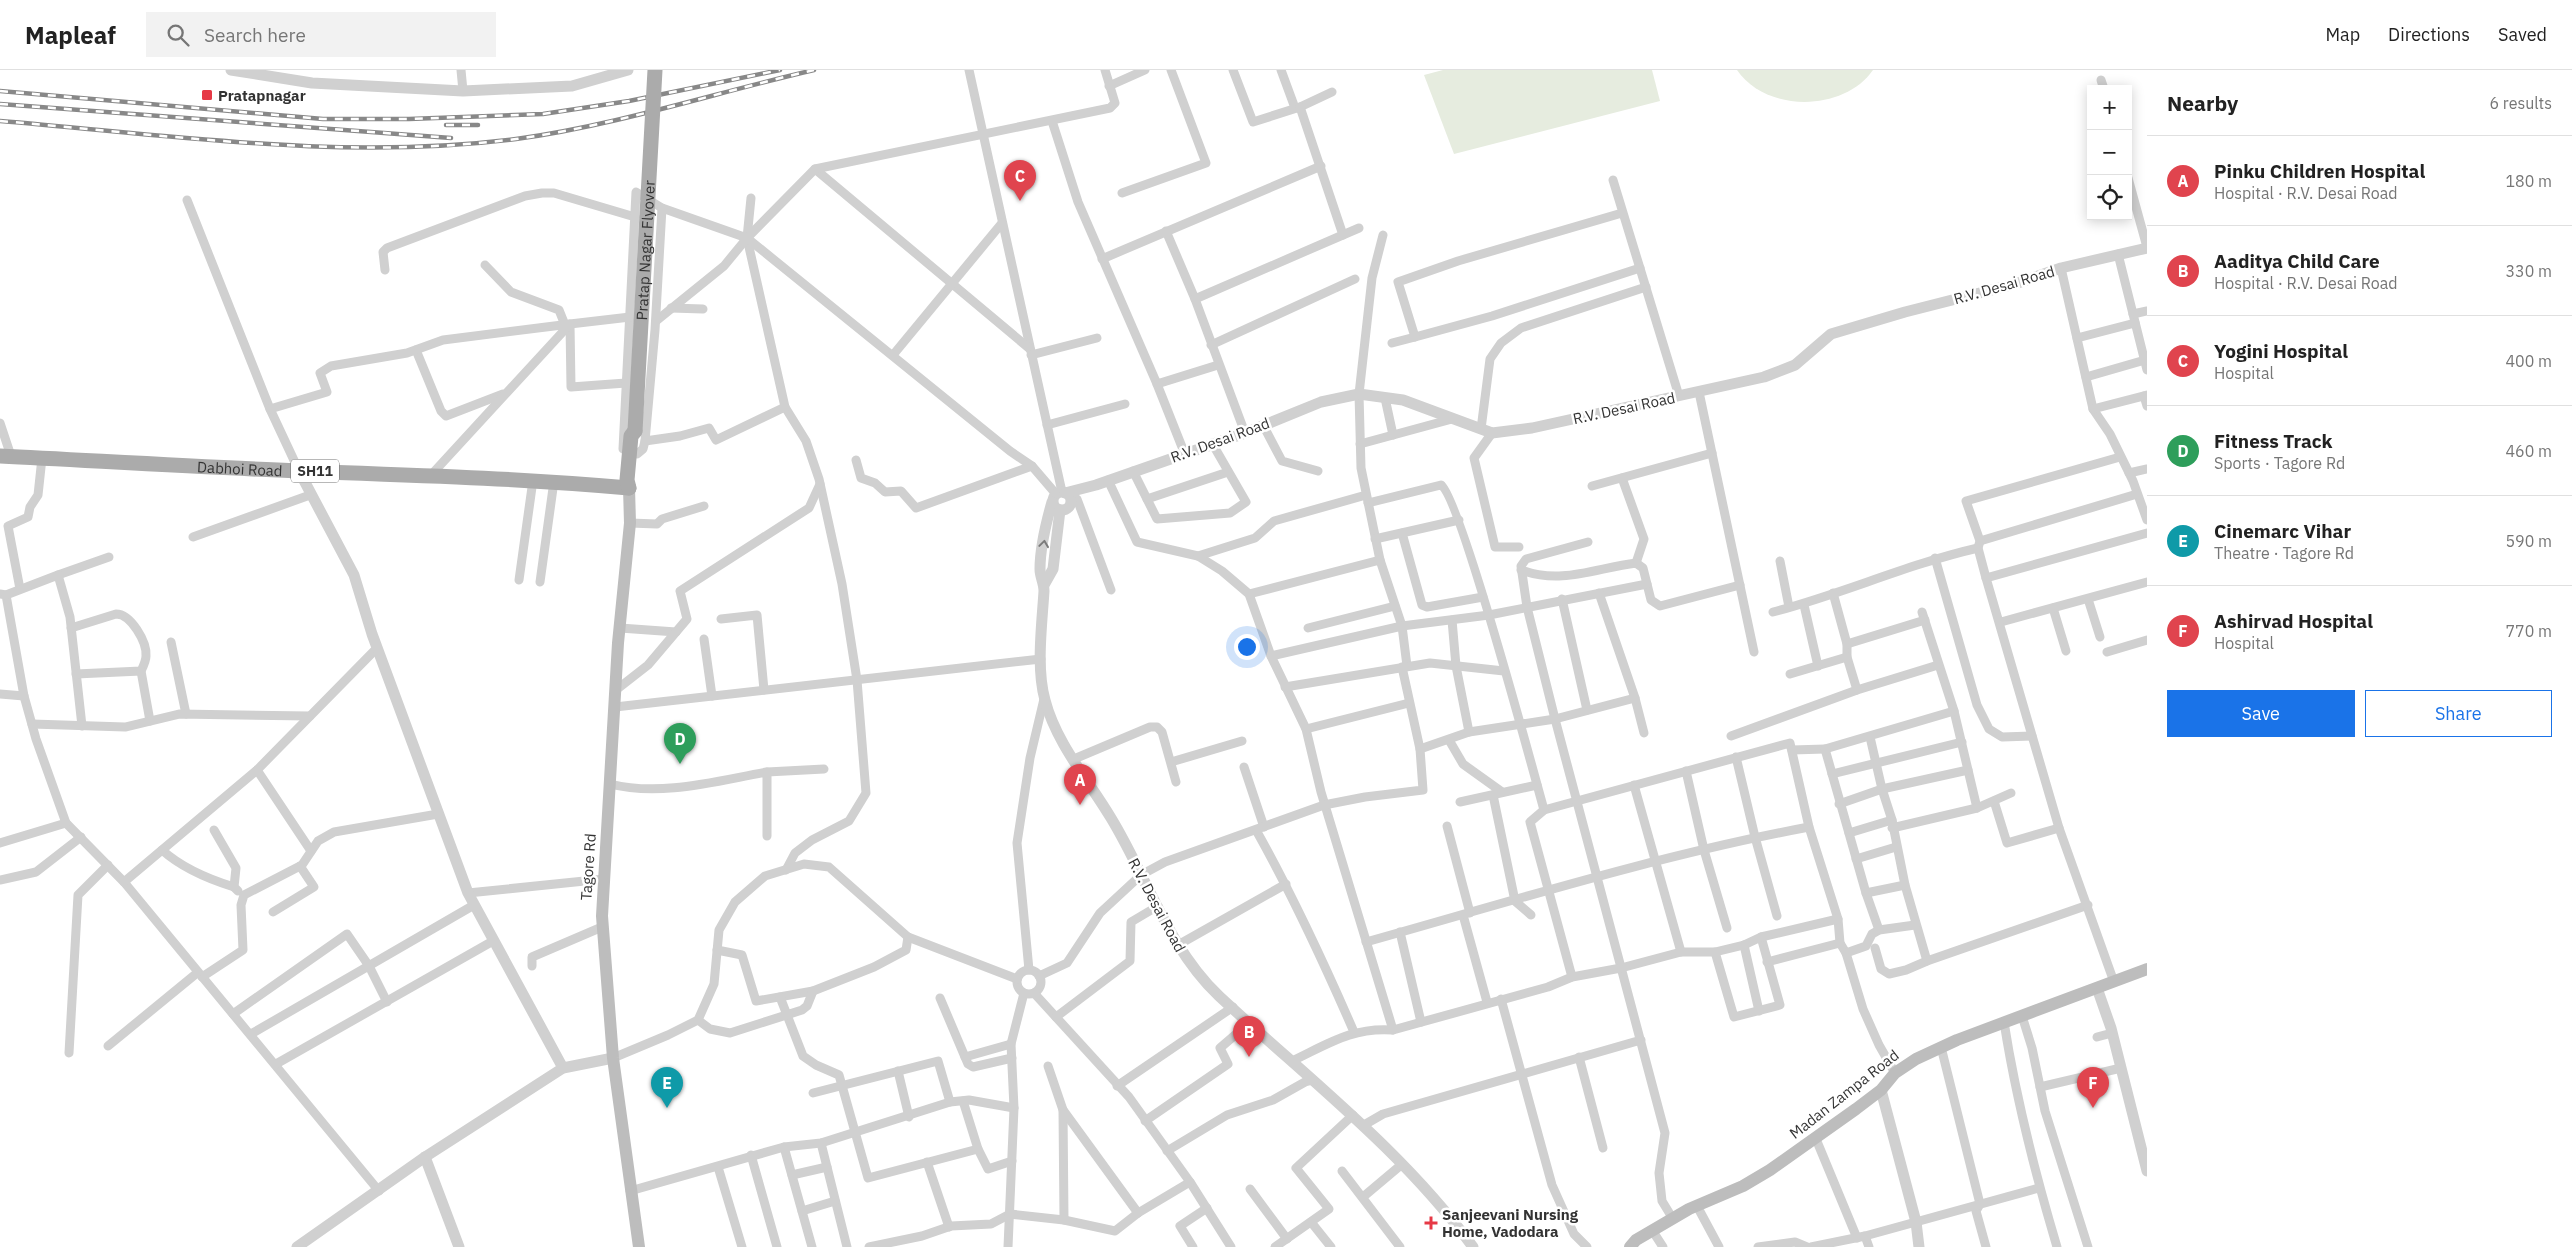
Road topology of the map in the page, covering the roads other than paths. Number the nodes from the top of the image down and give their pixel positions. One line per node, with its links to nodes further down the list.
1 (231, 70): 12 (street)
2 (461, 70): 12 (street)
3 (628, 70): 12 (street)
4 (655, 70): 85 (main road, Pratap Nagar Flyover, bridge)
5 (969, 70): 16 (street)
6 (1104, 70): 11 (street)
7 (1144, 70): 11 (street)
8 (1171, 70): 20 (street)
9 (1233, 70): 14 (street)
10 (1281, 70): 14 (street)
11 (1109, 86): 15 (street)
12 (463, 91)
13 (1332, 92): 14 (street)
14 (1297, 107): 17 (street)
15 (1052, 121): 16 (street); 35 (street)
16 (982, 133): 18 (street); 27 (street)
17 (1321, 166): 29 (street); 30 (street)
18 (815, 169): 32 (street); 41 (street)
19 (1613, 180): 25 (street)
20 (1122, 193)
21 (2132, 193): 33 (street)
22 (751, 198): 32 (street)
23 (187, 200): 74 (street)
24 (662, 208): 26 (street); 32 (street); 49 (street)
25 (1622, 213): 37 (street); 51 (street)
26 (634, 217): 39 (street); 47 (street)
27 (1002, 223): 41 (street); 57 (street)
28 (1359, 228): 30 (street)
29 (1166, 231): 35 (street); 43 (street)
30 (1343, 235): 43 (street)
31 (1383, 235): 67 (street)
32 (747, 238): 44 (street); 58 (street); 73 (street)
33 (2147, 247): 34 (street, R.V. Desai Road)
34 (2118, 254): 38 (street, R.V. Desai Road); 48 (street)
35 (1102, 259): 64 (street)
36 (485, 265): 50 (street)
37 (1640, 268): 42 (street); 51 (street)
38 (2061, 268): 53 (street); 66 (street, R.V. Desai Road)
39 (386, 270)
40 (1355, 279): 55 (street)
41 (953, 283): 57 (street); 58 (street)
42 (1646, 287): 69 (street); 80 (street)
43 (1195, 299): 55 (street)
44 (671, 308): 45 (street); 49 (street)
45 (703, 309)
46 (2147, 311): 48 (street)
47 (630, 317): 50 (street); 63 (street)
48 (2134, 319): 53 (street); 59 (street)
49 (656, 321): 85 (street)
50 (568, 325): 56 (street); 63 (street); 65 (street)
51 (1415, 337): 54 (street)
52 (1097, 338): 57 (street)
53 (2077, 338): 62 (street)
54 (1392, 343)
55 (1211, 345): 60 (street)
56 (416, 350): 65 (street); 74 (street)
57 (1031, 352): 78 (street)
58 (892, 355): 92 (street)
59 (2144, 360): 61 (street); 62 (street)
60 (1218, 365): 64 (street); 81 (street)
61 (2147, 370)
62 (2086, 376): 75 (street)
63 (626, 383): 85 (street)
64 (1157, 384): 86 (street)
65 (507, 392): 99 (street)
66 (1699, 392): 69 (street, R.V. Desai Road); 87 (street)
67 (1359, 394): 70 (street, R.V. Desai Road); 79 (street, R.V. Desai Road); 84 (street)
68 (2146, 395): 72 (street); 75 (street)
69 (1679, 396): 80 (street, R.V. Desai Road)
70 (1385, 398): 76 (street, R.V. Desai Road); 82 (street)
71 (1125, 404): 78 (street)
72 (2147, 406)
73 (785, 407): 85 (street); 104 (street)
74 (270, 409): 94 (street)
75 (2093, 409): 89 (street)
76 (1452, 419): 80 (street, R.V. Desai Road); 82 (street)
77 (0, 423): 88 (street)
78 (1047, 425): 109 (street)
79 (1263, 425): 81 (street, R.V. Desai Road); 96 (street)
80 (1486, 431): 122 (street)
81 (1245, 432): 83 (street, R.V. Desai Road)
82 (1394, 435): 84 (street)
83 (1212, 444): 86 (street, R.V. Desai Road); 97 (street)
84 (1360, 444): 110 (street)
85 (636, 446): 106 (main road, Pratap Nagar Flyover)
86 (1184, 452): 95 (street, R.V. Desai Road)
87 (1712, 453): 100 (street); 136 (street)
88 (5, 456): 90 (main road, Dabhoi Road / SH11)
89 (2120, 457): 98 (street); 121 (street)
90 (42, 458): 94 (main road, Dabhoi Road / SH11); 137 (street)
91 (856, 460): 92 (street)
92 (1032, 466): 109 (street)
93 (2147, 469): 98 (street)
94 (299, 471): 99 (main road, Dabhoi Road / SH11); 108 (street)
95 (1133, 471): 102 (street, R.V. Desai Road); 111 (street)
96 (1318, 471)
97 (1228, 472): 111 (street); 111 (street)
98 (2129, 473): 107 (street)
99 (432, 474): 101 (main road, Dabhoi Road / SH11)
100 (1622, 478): 105 (street); 128 (street)
101 (533, 480): 103 (main road, Dabhoi Road / SH11); 132 (street)
102 (1108, 480): 109 (street, R.V. Desai Road); 123 (street)
103 (554, 481): 106 (main road, Dabhoi Road / SH11); 133 (street)
104 (820, 484): 160 (street); 181 (street)
105 (1592, 486)
106 (629, 488): 115 (main road, Tagore Rd)
107 (2137, 494): 114 (street); 121 (street)
108 (310, 495): 118 (street); 166 (street)
109 (1063, 499): 138 (street); 172 (street, R.V. Desai Road)
110 (1367, 499): 113 (street); 119 (street); 123 (street)
111 (1147, 500)
112 (704, 506): 115 (street)
113 (1460, 520): 116 (street); 143 (street)
114 (2147, 520)
115 (630, 523): 158 (main road, Tagore Rd)
116 (1402, 533): 119 (street); 143 (street)
117 (2147, 533): 131 (street)
118 (193, 537)
119 (1375, 540): 126 (street)
120 (1588, 542): 129 (street)
121 (1979, 544): 125 (street); 131 (street)
122 (1519, 547)
123 (1198, 556): 142 (street)
124 (109, 557): 130 (street)
125 (1935, 558): 140 (street); 206 (street)
126 (1380, 560): 142 (street); 147 (street)
127 (1780, 561): 149 (street)
128 (1636, 563): 129 (street); 135 (street)
129 (1521, 570): 148 (street)
130 (58, 575): 137 (street); 157 (street)
131 (1986, 578): 155 (street)
132 (519, 580)
133 (540, 582)
134 (2147, 582): 144 (street)
135 (1647, 584): 136 (street); 139 (street)
136 (1740, 585): 168 (street)
137 (20, 589): 141 (street)
138 (1111, 590)
139 (1599, 593): 145 (street); 189 (street)
140 (1833, 593): 146 (street); 165 (street)
141 (3, 594): 187 (street)
142 (1249, 594): 170 (street)
143 (1483, 596): 152 (street)
144 (2088, 598): 150 (street); 161 (street)
145 (1562, 599): 148 (street); 193 (street)
146 (1804, 605): 149 (street); 176 (street)
147 (1395, 606): 156 (street); 159 (street)
148 (1528, 607): 152 (street); 197 (street)
149 (1789, 607): 151 (street)
150 (2053, 608): 155 (street); 167 (street)
151 (1772, 612)
152 (1489, 615): 154 (street); 178 (street)
153 (721, 619): 184 (street)
154 (1452, 620): 156 (street); 175 (street)
155 (2001, 622): 206 (street)
156 (1402, 626): 170 (street); 174 (street)
157 (72, 628): 177 (street); 179 (street)
158 (620, 628): 160 (street); 183 (main road, Tagore Rd)
159 (1308, 628)
160 (676, 632): 183 (street)
161 (2100, 637)
162 (704, 639): 188 (street)
163 (2147, 640): 169 (street)
164 (171, 642): 195 (street)
165 (1847, 644): 171 (street); 173 (street)
166 (377, 648): 196 (street); 240 (street)
167 (2066, 651)
168 (1754, 652)
169 (2107, 652)
170 (1271, 656): 182 (street)
171 (1847, 658): 176 (street); 185 (street)
172 (1041, 659): 181 (street); 190 (street, R.V. Desai Road)
173 (1938, 665): 185 (street); 194 (street)
174 (1405, 666): 175 (street); 182 (street); 191 (street)
175 (1456, 666): 178 (street); 203 (street)
176 (1818, 666): 180 (street)
177 (141, 671): 179 (street); 198 (street)
178 (1504, 671): 201 (street)
179 (76, 674): 200 (street)
180 (1790, 674)
181 (857, 680): 184 (street); 261 (street)
182 (1285, 688): 202 (street)
183 (616, 690): 192 (main road, Tagore Rd)
184 (764, 690): 188 (street)
185 (1857, 690): 205 (street)
186 (0, 694): 187 (street)
187 (24, 696): 199 (street)
188 (712, 696): 192 (street)
189 (1635, 698): 193 (street); 204 (street)
190 (1044, 699): 215 (street, R.V. Desai Road); 306 (street)
191 (1409, 703): 202 (street); 211 (street)
192 (614, 707): 226 (main road, Tagore Rd)
193 (1587, 710): 197 (street)
194 (1954, 711): 207 (street); 210 (street)
195 (186, 714): 196 (street); 198 (street)
196 (310, 716): 220 (street)
197 (1555, 719): 201 (street); 233 (street)
198 (150, 721): 200 (street)
199 (32, 724): 200 (street); 241 (street)
200 (82, 726)
201 (1520, 726): 203 (street); 227 (street)
202 (1306, 729): 237 (street)
203 (1469, 732): 208 (street)
204 (1644, 733)
205 (1731, 736)
206 (2032, 736): 246 (street)
207 (1870, 737): 212 (street); 217 (street)
208 (1449, 740): 211 (street); 230 (street)
209 (1242, 741): 216 (street)
210 (1962, 742): 217 (street); 221 (street)
211 (1420, 749): 237 (street)
212 (1825, 749): 213 (street); 224 (street)
213 (1792, 750): 214 (street); 244 (street)
214 (1736, 758): 222 (street); 251 (street)
215 (1074, 759): 216 (street); 262 (street, R.V. Desai Road)
216 (1171, 762): 225 (street)
217 (1876, 763): 224 (street); 229 (street)
218 (1244, 767): 245 (street)
219 (824, 769): 223 (street)
220 (257, 770): 254 (street); 256 (street)
221 (1968, 770): 229 (street); 238 (street)
222 (1686, 771): 228 (street); 255 (street)
223 (767, 772): 226 (street); 249 (street)
224 (1832, 774): 236 (street)
225 (1176, 782)
226 (610, 784): 264 (main road, Tagore Rd)
227 (1537, 785): 230 (street); 239 (street)
228 (1634, 785): 233 (street); 258 (street)
229 (1882, 789): 236 (street); 242 (street)
230 (1502, 792): 232 (street)
231 (2010, 793): 234 (street)
232 (1493, 795): 235 (street); 274 (street)
233 (1576, 801): 239 (street); 263 (street)
234 (1994, 801): 238 (street); 246 (street)
235 (1460, 802)
236 (1839, 804): 248 (street)
237 (1324, 805): 245 (street); 291 (street)
238 (1977, 808): 242 (street)
239 (1544, 810): 270 (street)
240 (438, 814): 256 (street); 271 (street)
241 (66, 822): 250 (street); 252 (street)
242 (1892, 824): 248 (street); 253 (street)
243 (1447, 826): 279 (street)
244 (1810, 827): 251 (street); 282 (street)
245 (1260, 828): 262 (street); 267 (street)
246 (2059, 828): 276 (street)
247 (214, 830): 269 (street)
248 (1849, 833): 257 (street)
249 (767, 836)
250 (81, 837): 259 (street); 265 (street)
251 (1755, 837): 255 (street); 281 (street)
252 (0, 843)
253 (1896, 847): 257 (street); 268 (street)
254 (162, 850): 266 (street); 269 (street)
255 (1704, 850): 258 (street); 285 (street)
256 (311, 851): 260 (street)
257 (1856, 859): 272 (street)
258 (1654, 863): 263 (street); 297 (street)
259 (108, 865): 266 (street); 340 (street)
260 (300, 866): 273 (street); 278 (street)
261 (786, 870): 288 (street); 296 (street)
262 (1142, 875): 277 (street, R.V. Desai Road); 308 (street)
263 (1597, 878): 270 (street); 304 (street)
264 (604, 879): 271 (street); 284 (main road, Tagore Rd)
265 (0, 880)
266 (124, 882): 307 (street)
267 (1286, 884): 293 (street); 332 (street)
268 (1905, 884): 272 (street); 283 (street)
269 (234, 887): 273 (street)
270 (1548, 891): 274 (street); 309 (street)
271 (468, 893): 275 (street)
272 (1866, 893): 286 (street)
273 (244, 895): 307 (street)
274 (1515, 900): 279 (street); 280 (street)
275 (474, 905): 290 (street); 302 (street)
276 (2088, 905): 300 (street); 311 (street)
277 (1158, 906): 293 (street, R.V. Desai Road); 326 (street)
278 (273, 912)
279 (1467, 914): 287 (street); 320 (street)
280 (1531, 915)
281 (1777, 916)
282 (1838, 920): 289 (street); 292 (street)
283 (1915, 925): 286 (street); 300 (street)
284 (602, 927): 303 (street); 343 (main road, Tagore Rd)
285 (1727, 928)
286 (1879, 930): 299 (street)
287 (1400, 932): 291 (street); 329 (street)
288 (908, 937): 310 (street); 313 (street)
289 (1760, 937): 294 (street); 301 (street)
290 (493, 942): 319 (street); 348 (street)
291 (1366, 942): 331 (street)
292 (1840, 943): 299 (street); 301 (street)
293 (1178, 945): 321 (street, R.V. Desai Road)
294 (1744, 945): 298 (street); 322 (street)
295 (1875, 948): 300 (street)
296 (717, 950): 316 (street); 327 (street)
297 (1681, 952): 298 (street); 304 (street)
298 (1716, 952): 322 (street)
299 (1846, 952): 352 (street)
300 (1927, 961)
301 (1767, 962): 322 (street)
302 (369, 966): 319 (street); 323 (street); 334 (street)
303 (532, 966)
304 (1621, 968): 309 (street); 336 (street)
305 (2147, 969): 311 (main road, Madan Zampa Road)
306 (1029, 970): 308 (street); 310 (street)
307 (200, 975): 323 (street); 338 (street)
308 (1039, 976): 315 (street)
309 (1572, 977): 318 (street)
310 (1017, 979): 314 (street)
311 (2114, 982): 312 (main road, Madan Zampa Road)
312 (2097, 988): 325 (main road, Madan Zampa Road); 333 (street)
313 (813, 991): 316 (street); 324 (street)
314 (1024, 993): 315 (street); 337 (street)
315 (1034, 993): 326 (street)
316 (780, 997): 324 (street)
317 (940, 998): 341 (street)
318 (1501, 999): 320 (street); 351 (street)
319 (387, 1002): 346 (street)
320 (1488, 1002): 329 (street)
321 (1233, 1007): 328 (street, R.V. Desai Road); 355 (street)
322 (1760, 1011)
323 (233, 1014): 334 (street)
324 (787, 1015): 327 (street); 354 (street)
325 (2022, 1016): 330 (main road, Madan Zampa Road); 356 (street)
326 (1056, 1017): 355 (street)
327 (698, 1020): 343 (street)
328 (1249, 1022): 345 (street, R.V. Desai Road); 365 (street)
329 (1421, 1022): 331 (street)
330 (2004, 1022): 339 (main road, Madan Zampa Road); 385 (street)
331 (1393, 1030): 332 (street)
332 (1354, 1032): 345 (street)
333 (2112, 1033): 335 (street); 349 (street)
334 (250, 1034): 346 (street)
335 (2097, 1037)
336 (1640, 1040): 342 (street); 397 (street)
337 (1011, 1044): 341 (street); 344 (street)
338 (108, 1046)
339 (1941, 1048): 352 (main road, Madan Zampa Road); 391 (street)
340 (69, 1053)
341 (965, 1057): 344 (street)
342 (1579, 1057): 351 (street); 371 (street)
343 (613, 1058): 348 (street); 388 (main road, Tagore Rd)
344 (1012, 1058): 361 (street)
345 (1292, 1061): 353 (street, R.V. Desai Road)
346 (276, 1064): 387 (street)
347 (1048, 1066): 362 (street)
348 (563, 1068): 375 (street)
349 (2121, 1068): 356 (street); 382 (street)
350 (898, 1071): 354 (street); 360 (street); 364 (street)
351 (1521, 1073): 366 (street); 422 (street)
352 (1896, 1073): 357 (main road, Madan Zampa Road)
353 (1314, 1080): 363 (street, R.V. Desai Road); 373 (street)
354 (843, 1085): 358 (street); 367 (street)
355 (1117, 1086): 365 (street)
356 (2040, 1087): 433 (street)
357 (1881, 1090): 368 (main road, Madan Zampa Road); 400 (street)
358 (813, 1093)
359 (962, 1101): 360 (street); 361 (street); 372 (street)
360 (950, 1102): 364 (street)
361 (1014, 1108): 376 (street)
362 (1063, 1110): 395 (street); 398 (street)
363 (1353, 1116): 366 (street, R.V. Desai Road); 399 (street)
364 (909, 1117): 367 (street)
365 (1145, 1121): 373 (street)
366 (1364, 1125): 378 (street, R.V. Desai Road)
367 (854, 1133): 369 (street); 377 (street)
368 (1816, 1139): 392 (main road, Madan Zampa Road); 404 (street)
369 (821, 1143): 370 (street); 380 (street)
370 (784, 1146): 374 (street); 383 (street)
371 (1602, 1148)
372 (978, 1149): 376 (street); 377 (street)
373 (1167, 1150): 384 (street)
374 (751, 1155): 379 (street); 410 (street)
375 (426, 1157): 387 (street); 407 (street)
376 (1012, 1160): 396 (street)
377 (927, 1162): 401 (street)
378 (1401, 1165): 389 (street); 421 (street, R.V. Desai Road)
379 (718, 1167): 388 (street); 409 (street)
380 (827, 1167): 383 (street); 390 (street)
381 (1342, 1171): 389 (street)
382 (2147, 1171)
383 (792, 1175): 394 (street)
384 (1190, 1182): 393 (street); 395 (street)
385 (2039, 1188): 391 (street); 432 (street)
386 (1250, 1189): 405 (street)
387 (379, 1191): 406 (street)
388 (630, 1191): 408 (main road, Tagore Rd)
389 (1363, 1197): 420 (street)
390 (835, 1201): 394 (street); 412 (street)
391 (1980, 1204): 400 (street); 431 (street)
392 (1697, 1206): 397 (main road, Madan Zampa Road); 425 (street)
393 (1207, 1208): 416 (street); 417 (street)
394 (802, 1211): 411 (street)
395 (1138, 1213): 398 (street)
396 (1010, 1214): 398 (street); 401 (street); 415 (street)
397 (1673, 1219): 402 (main road, Madan Zampa Road)
398 (1064, 1220)
399 (1311, 1222): 405 (street); 419 (street)
400 (1916, 1222): 404 (street); 430 (street)
401 (949, 1227): 403 (street)
402 (1652, 1230): 423 (main road, Madan Zampa Road); 424 (street)
403 (922, 1236): 413 (street); 414 (street)
404 (1861, 1237): 428 (street); 429 (street)
405 (1288, 1239): 418 (street)
406 (297, 1247)
407 (458, 1247)
408 (639, 1247)
409 (742, 1247)
410 (777, 1247)
411 (812, 1247)
412 (847, 1247)
413 (869, 1247)
414 (924, 1247)
415 (1008, 1247)
416 (1193, 1247)
417 (1231, 1247)
418 (1275, 1247)
419 (1331, 1247)
420 (1400, 1247)
421 (1473, 1247)
422 (1586, 1247)
423 (1630, 1247)
424 (1663, 1247)
425 (1719, 1247)
426 (1758, 1247): 427 (street)
427 (1807, 1247)
428 (1811, 1247)
429 (1869, 1247)
430 (1920, 1247)
431 (1986, 1247)
432 (2057, 1247)
433 (2088, 1247)

